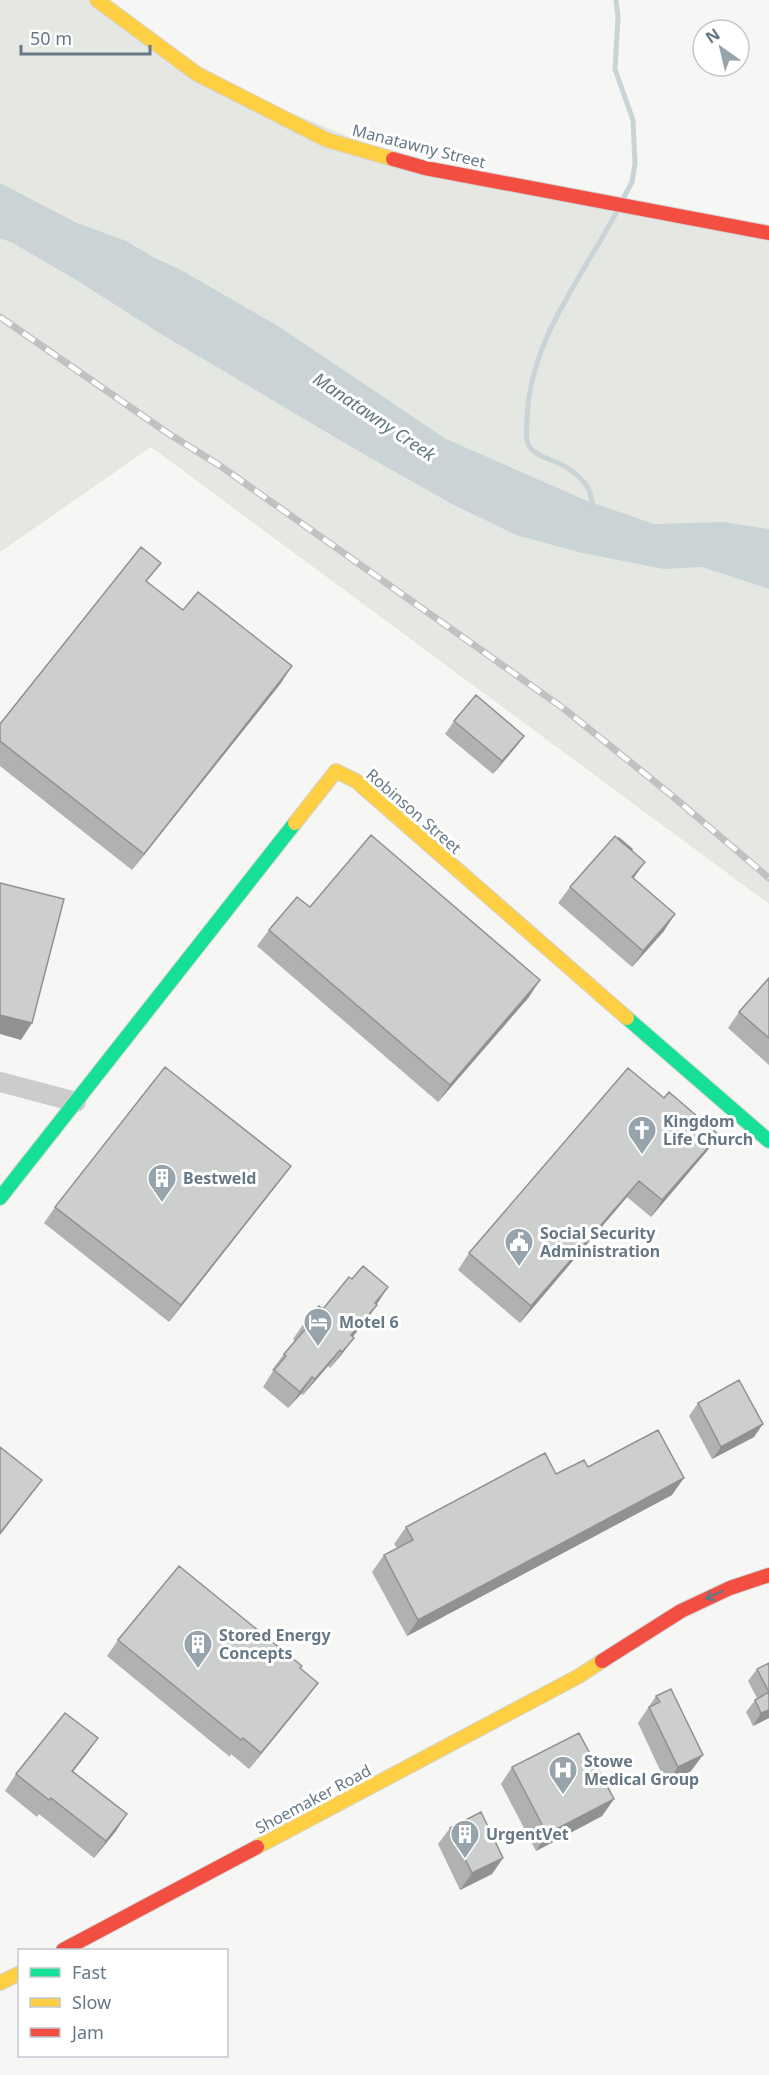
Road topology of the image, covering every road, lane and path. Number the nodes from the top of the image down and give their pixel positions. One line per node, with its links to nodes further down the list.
1 (97, 0): 2 (street, Manatawny Street)
2 (769, 233)
3 (0, 1083): 4 (street)
4 (76, 1102): 5 (street, Robinson Street); 6 (street, Robinson Street)
5 (769, 1142)
6 (0, 1198)
7 (769, 1575): 9 (street, Shoemaker Road, one-way to 9)
8 (653, 1644): 9 (street, Shoemaker Road)
9 (579, 1676): 10 (street, Shoemaker Road)
10 (65, 1949)
11 (18, 1974): 12 (street)
12 (0, 1983)

